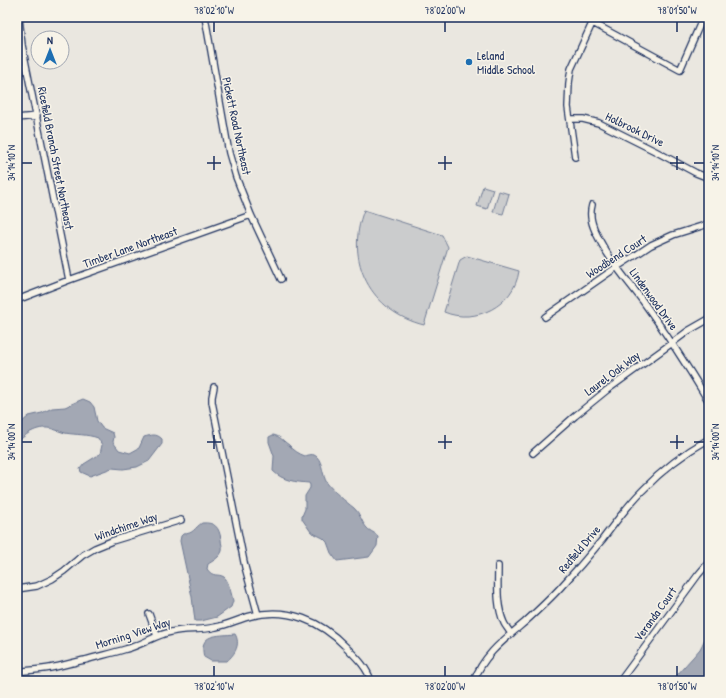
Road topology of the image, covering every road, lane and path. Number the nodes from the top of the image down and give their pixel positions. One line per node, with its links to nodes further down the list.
1 (18, 17): 6 (street, Ricefield Branch Street Northeast)
2 (205, 17): 12 (street, Pickett Road Northeast)
3 (596, 17): 5 (street)
4 (701, 22): 5 (street)
5 (593, 23): 8 (street)
6 (36, 116): 7 (street); 16 (street, Ricefield Branch Street Northeast)
7 (17, 118)
8 (570, 119): 9 (street); 10 (street, Holbrook Drive)
9 (575, 157)
10 (709, 178)
11 (592, 205): 14 (street, Lindenwood Drive)
12 (251, 215): 15 (street, Pickett Road Northeast); 16 (street, Timber Lane Northeast)
13 (705, 225): 14 (street, Woodbend Court)
14 (617, 267): 18 (street, Woodbend Court); 20 (street, Lindenwood Drive)
15 (281, 279)
16 (70, 280): 17 (street, Timber Lane Northeast)
17 (17, 300)
18 (545, 317)
19 (709, 319): 20 (street, Laurel Oak Way)
20 (672, 342): 22 (street, Lindenwood Drive); 24 (street, Laurel Oak Way)
21 (214, 387): 30 (street)
22 (709, 402)
23 (709, 439): 31 (street, Redfield Drive)
24 (533, 453)
25 (181, 520): 28 (street, Windchime Way)
26 (709, 562): 36 (street, Veranda Court)
27 (498, 566): 31 (street)
28 (17, 590)
29 (148, 614): 32 (street)
30 (258, 615): 32 (street, Morning View Way); 34 (street, Morning View Way)
31 (511, 634): 35 (street, Redfield Drive)
32 (157, 636): 33 (street, Morning View Way)
33 (17, 672)
34 (371, 681)
35 (474, 681)
36 (620, 681)

